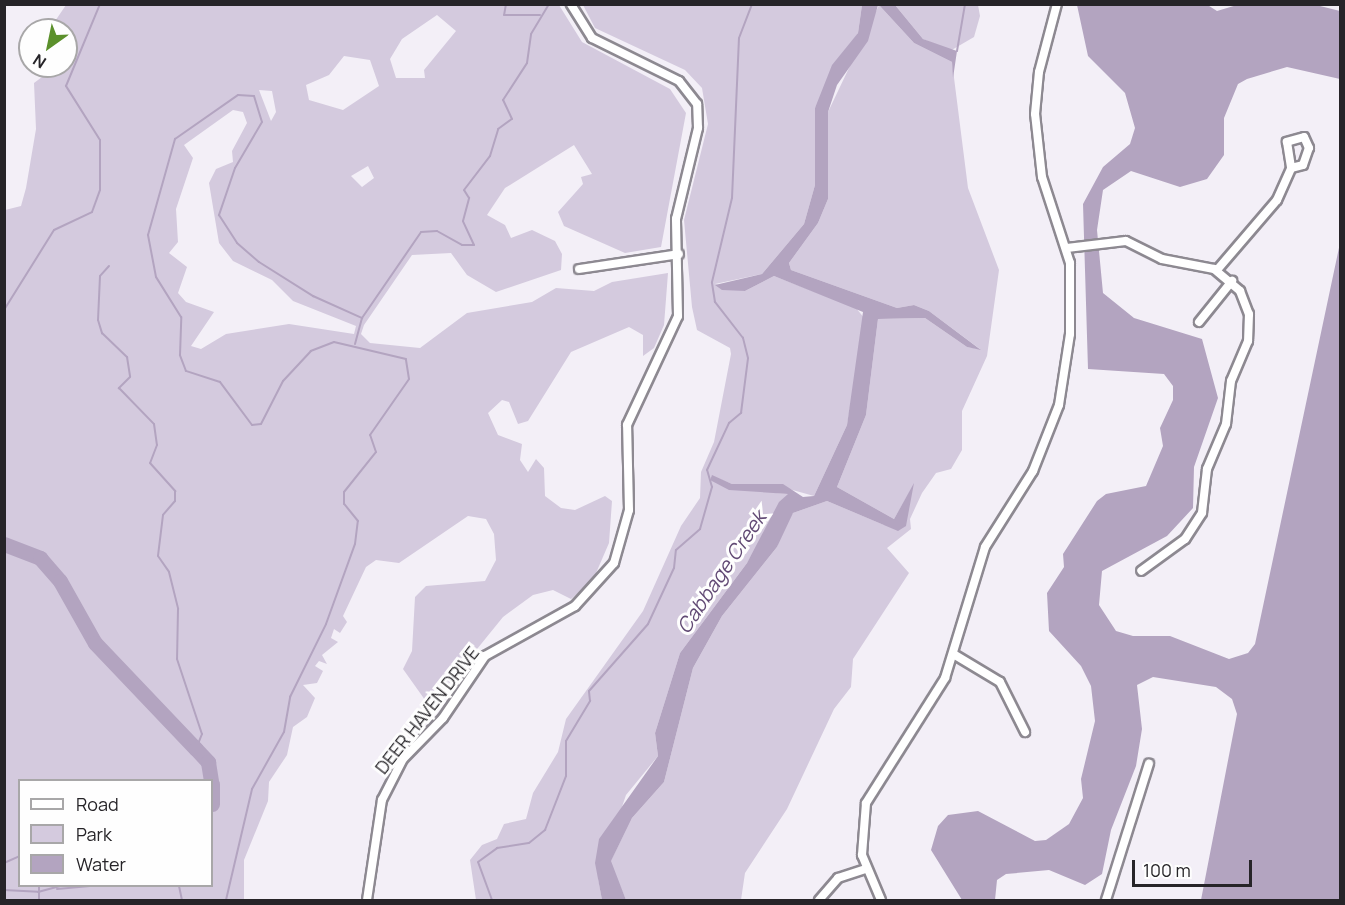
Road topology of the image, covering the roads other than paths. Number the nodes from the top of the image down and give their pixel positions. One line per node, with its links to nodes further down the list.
1 (571, 4): 5 (street, DEER HAVEN DRIVE)
2 (1057, 4): 4 (street)
3 (1291, 168): 7 (street)
4 (1067, 249): 7 (street); 11 (street)
5 (679, 254): 6 (street); 15 (street, DEER HAVEN DRIVE)
6 (579, 269)
7 (1217, 270): 8 (street)
8 (1232, 281): 9 (street); 10 (street)
9 (1198, 322)
10 (1141, 571)
11 (955, 655): 12 (street); 14 (street)
12 (1025, 732)
13 (1149, 764): 18 (street)
14 (866, 869): 16 (street); 17 (street)
15 (367, 900)
16 (819, 900)
17 (881, 900)
18 (1106, 900)

